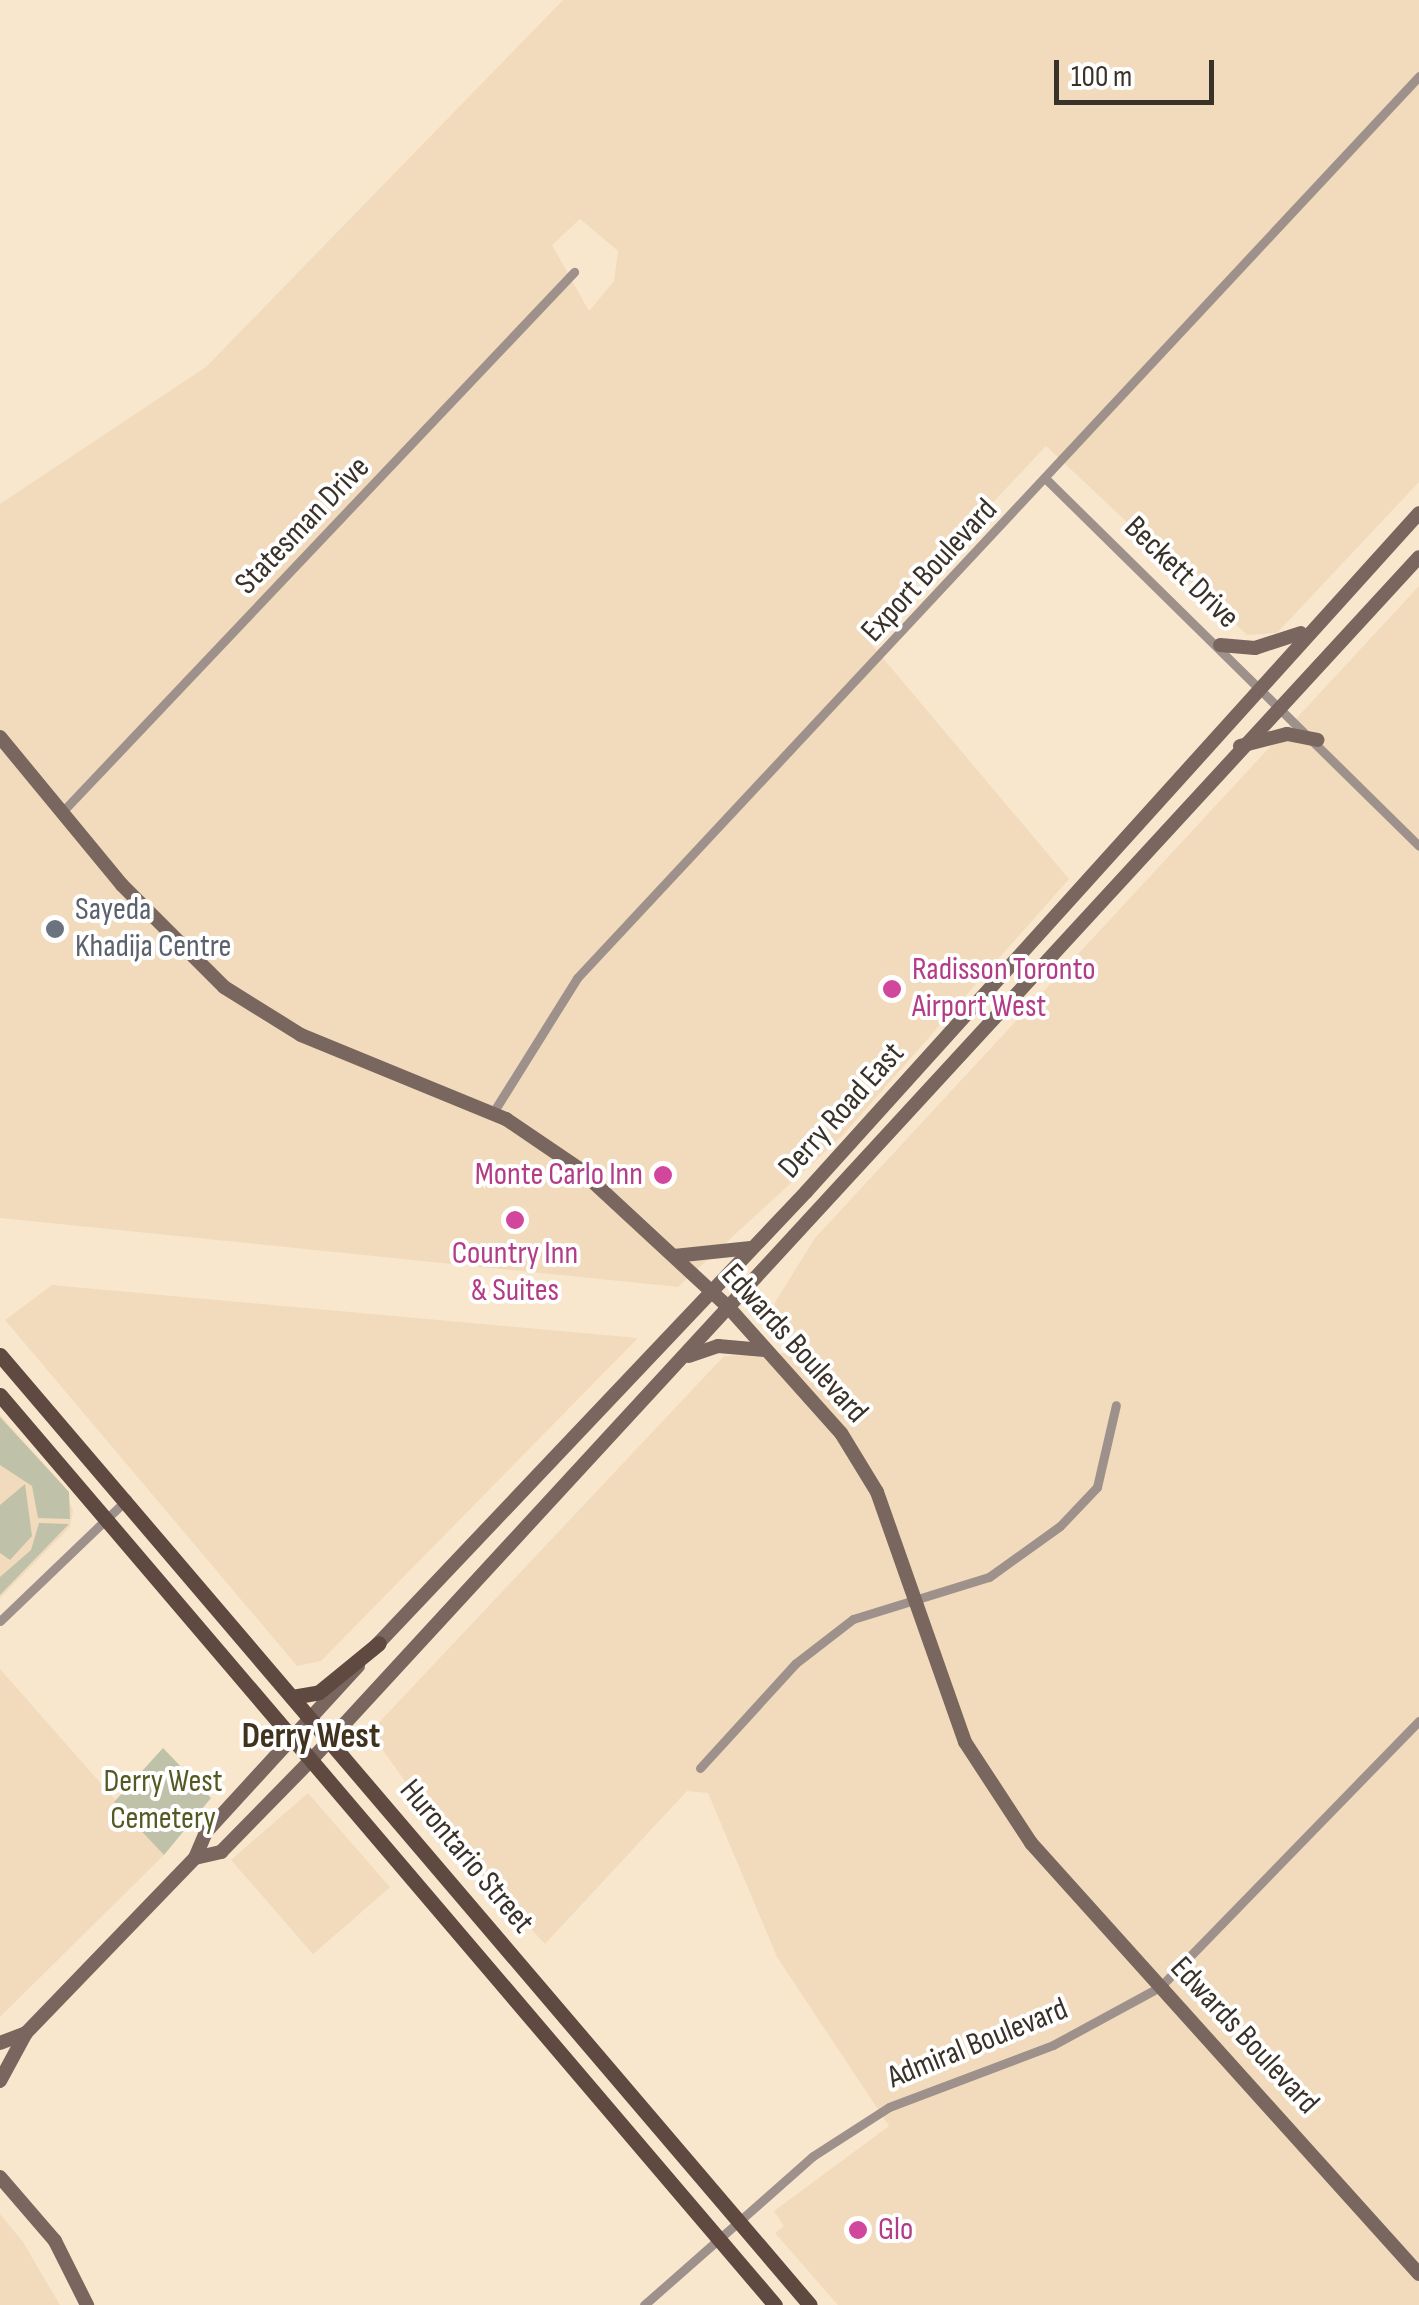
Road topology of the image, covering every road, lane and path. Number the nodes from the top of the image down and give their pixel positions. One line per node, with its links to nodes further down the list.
1 (1419, 76): 3 (street, Export Boulevard)
2 (574, 272): 15 (street, Statesman Drive)
3 (1048, 481): 7 (street, Beckett Drive); 19 (street, Export Boulevard)
4 (1419, 513): 6 (main road, Derry Road East)
5 (1419, 557): 9 (main road, Derry Road East)
6 (1306, 631): 7 (main road); 8 (main road, Derry Road East)
7 (1220, 645): 8 (street, Beckett Drive)
8 (1258, 682): 9 (street, Beckett Drive); 13 (main road, Derry Road East)
9 (1279, 702): 11 (street, Beckett Drive); 12 (main road, Derry Road East)
10 (0, 737): 15 (main road, Edwards Boulevard)
11 (1317, 740): 12 (main road); 16 (street, Beckett Drive)
12 (1235, 748): 14 (main road, Derry Road East)
13 (1161, 790): 14 (main road); 17 (main road, Derry Road East)
14 (1181, 806): 18 (main road, Derry Road East)
15 (63, 811): 19 (main road, Edwards Boulevard)
16 (1419, 846)
17 (1106, 854): 18 (main road); 20 (main road, Derry Road East)
18 (1125, 871): 21 (main road, Derry Road East)
19 (494, 1111): 25 (main road, Edwards Boulevard)
20 (851, 1142): 21 (main road); 22 (main road, Derry Road East)
21 (868, 1160): 23 (main road, Derry Road East)
22 (806, 1192): 23 (main road); 24 (main road, Derry Road East)
23 (823, 1208): 27 (main road, Derry Road East)
24 (752, 1248): 25 (main road); 26 (main road, Derry Road East)
25 (673, 1256): 26 (main road, Edwards Boulevard)
26 (711, 1290): 27 (main road, Edwards Boulevard); 37 (main road, Derry Road East)
27 (730, 1309): 28 (main road, Edwards Boulevard); 30 (main road, Derry Road East)
28 (766, 1350): 30 (main road); 35 (main road, Edwards Boulevard)
29 (0, 1355): 33 (main road, Hurontario Street)
30 (684, 1358): 42 (main road, Derry Road East)
31 (0, 1395): 34 (main road, Hurontario Street)
32 (1116, 1405): 35 (street)
33 (127, 1499): 34 (street); 38 (main road, Hurontario Street)
34 (104, 1514): 36 (street); 41 (main road, Hurontario Street)
35 (918, 1599): 44 (street); 46 (main road, Edwards Boulevard)
36 (0, 1620)
37 (379, 1642): 38 (main road); 39 (main road, Derry Road East)
38 (292, 1697): 39 (main road, Hurontario Street)
39 (311, 1718): 41 (main road, Derry Road East); 42 (main road, Hurontario Street)
40 (1419, 1722): 46 (street, Admiral Boulevard)
41 (295, 1736): 43 (main road, Hurontario Street); 45 (main road, Derry Road East)
42 (330, 1739): 43 (main road, Derry Road East); 51 (main road, Hurontario Street)
43 (314, 1757): 45 (main road, Derry Road East); 52 (main road, Hurontario Street)
44 (700, 1768)
45 (195, 1858): 47 (main road)
46 (1160, 1987): 51 (street, Admiral Boulevard); 53 (main road, Edwards Boulevard)
47 (26, 2033): 48 (main road); 49 (main road)
48 (0, 2043)
49 (0, 2081)
50 (0, 2177): 54 (main road)
51 (741, 2222): 52 (street, Admiral Boulevard); 57 (main road, Hurontario Street)
52 (720, 2240): 55 (street, Admiral Boulevard); 56 (main road, Hurontario Street)
53 (1419, 2274)
54 (87, 2305)
55 (644, 2305)
56 (775, 2305)
57 (810, 2305)

